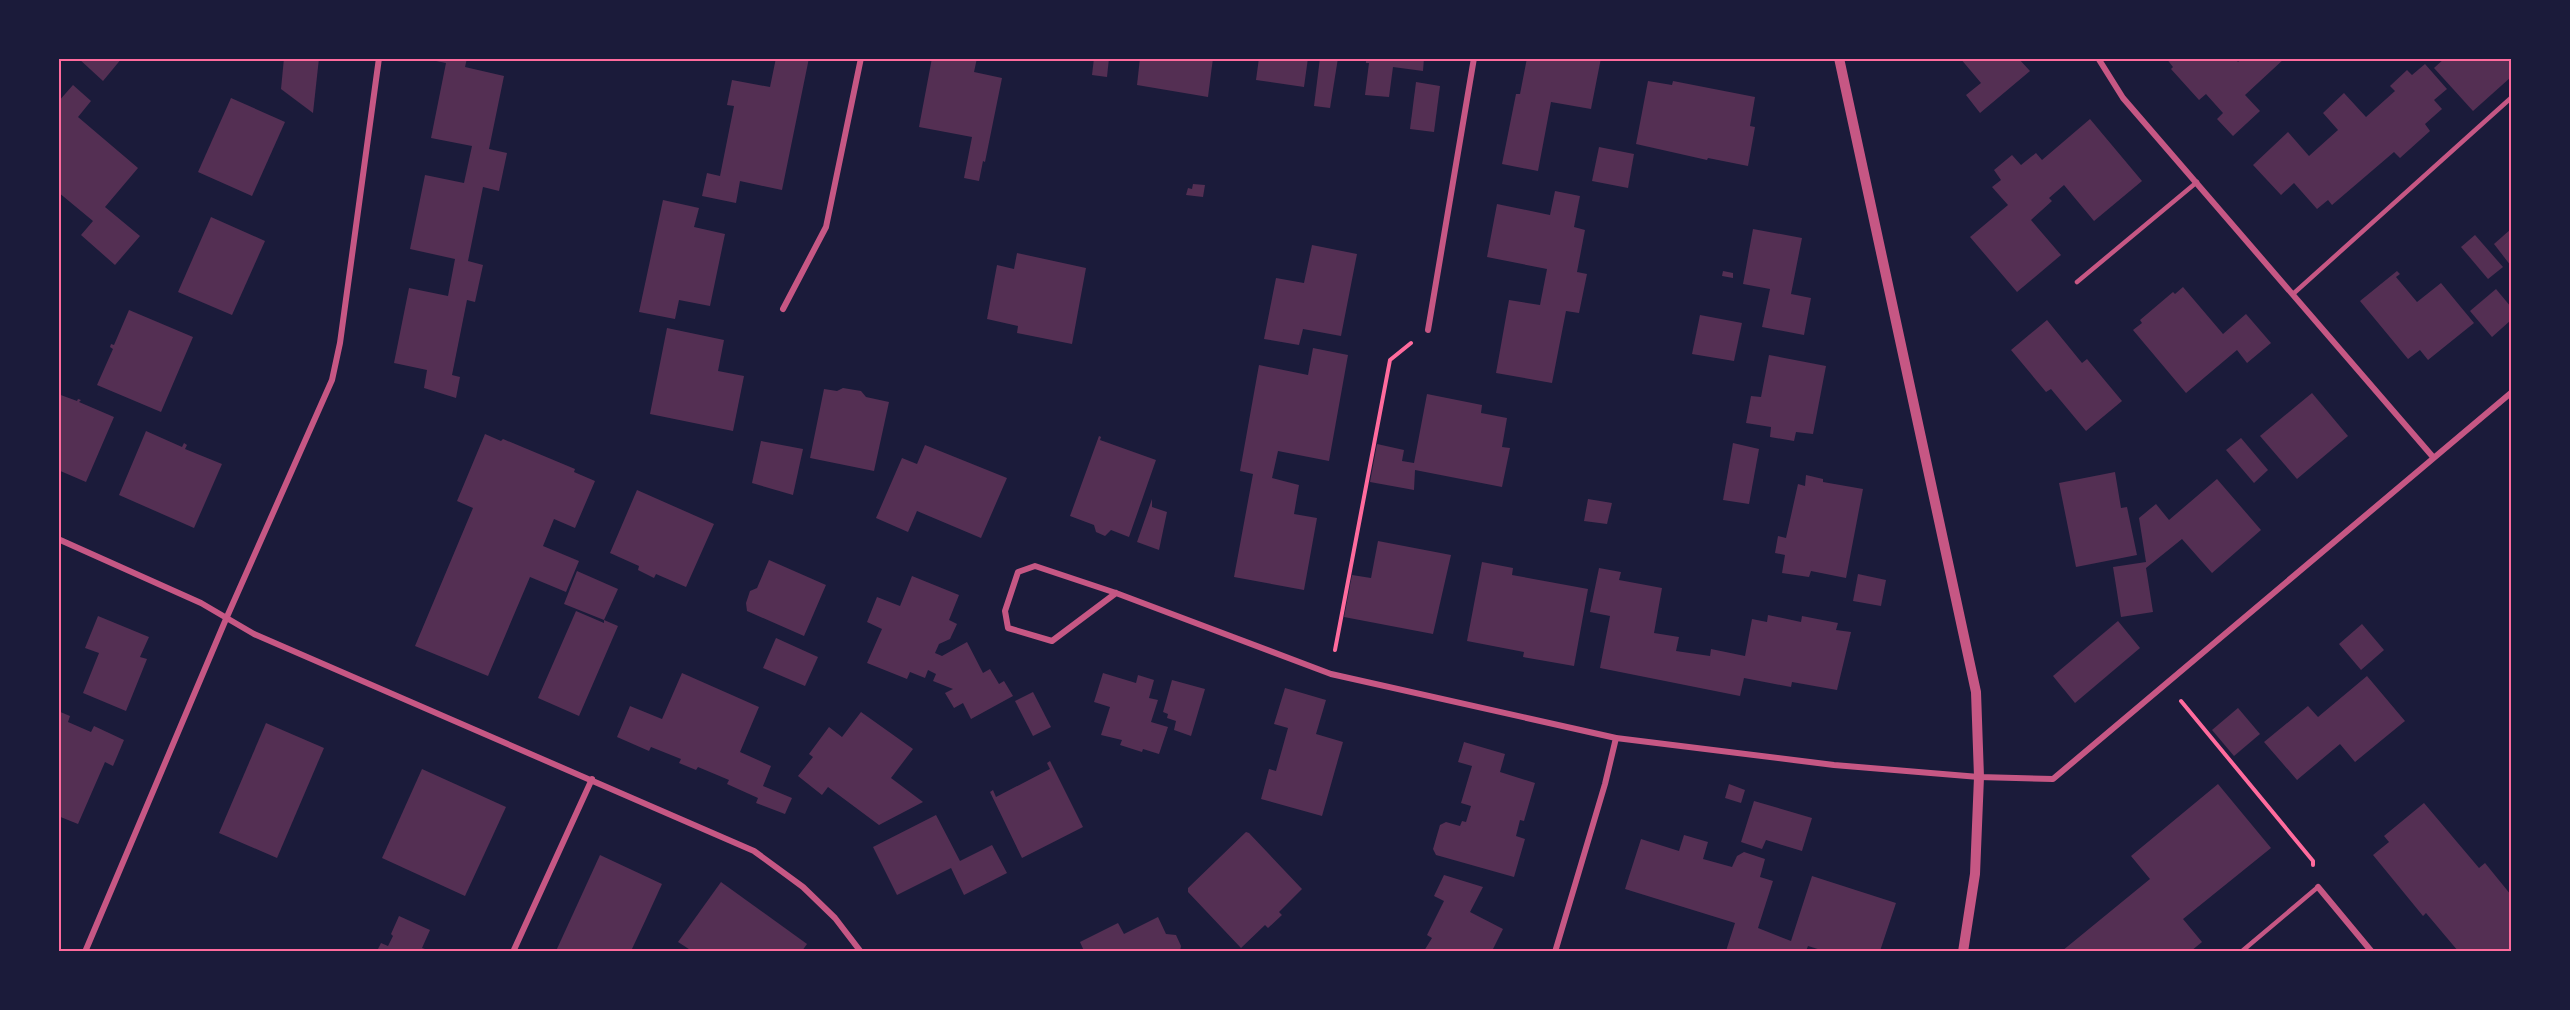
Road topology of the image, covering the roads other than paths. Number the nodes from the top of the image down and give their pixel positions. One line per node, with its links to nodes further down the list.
1 (379, 58): 16 (street)
2 (861, 58): 10 (street)
3 (1474, 58): 11 (street)
4 (1839, 58): 18 (street)
5 (2098, 58): 7 (street)
6 (2511, 97): 9 (lane)
7 (2197, 182): 8 (lane); 9 (street)
8 (2077, 282)
9 (2294, 294): 13 (street)
10 (783, 309)
11 (1428, 330)
12 (2511, 392): 13 (street)
13 (2433, 457): 18 (street)
14 (58, 539): 16 (street)
15 (1116, 593): 15 (street); 17 (street)
16 (226, 619): 19 (street); 21 (street)
17 (1616, 738): 18 (street); 24 (street)
18 (1979, 777): 25 (street)
19 (592, 779): 22 (street); 23 (street)
20 (2318, 887): 26 (lane); 27 (street)
21 (85, 951)
22 (513, 951)
23 (861, 951)
24 (1555, 951)
25 (1963, 951)
26 (2241, 951)
27 (2372, 951)

